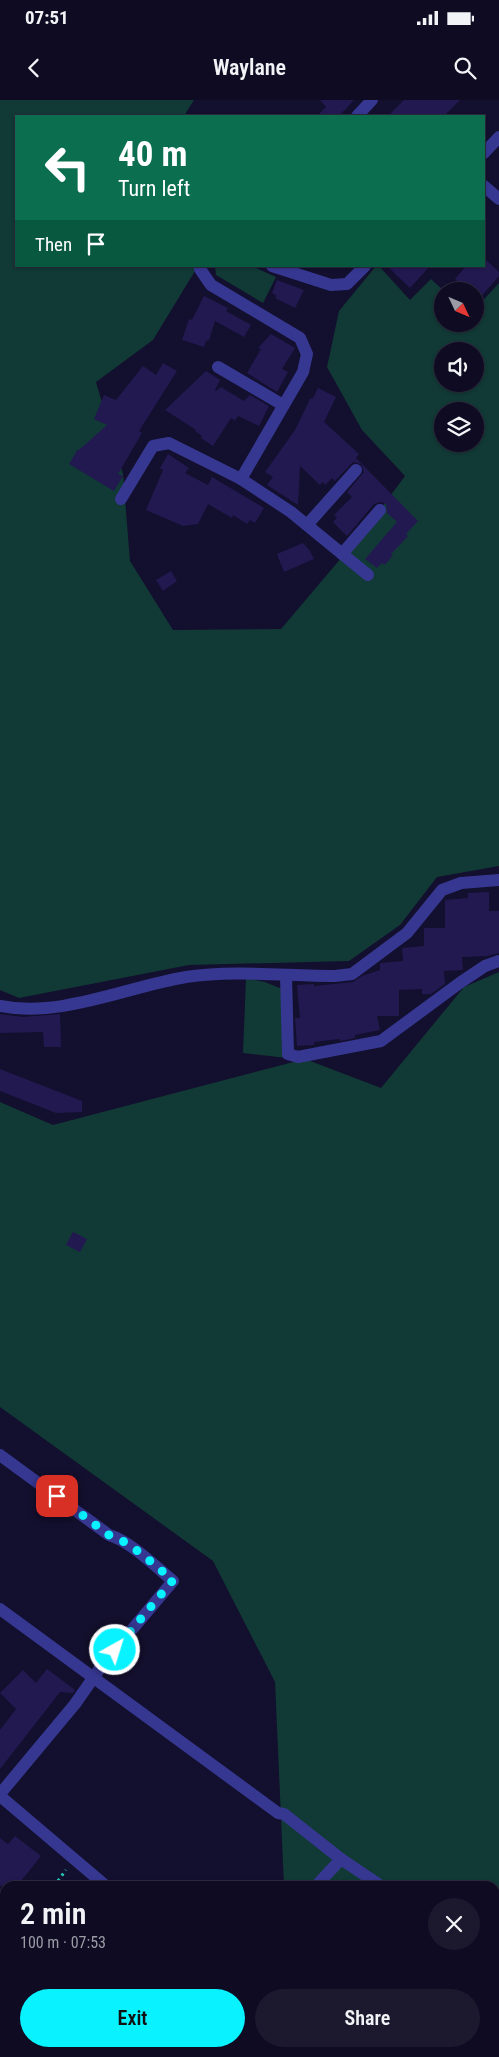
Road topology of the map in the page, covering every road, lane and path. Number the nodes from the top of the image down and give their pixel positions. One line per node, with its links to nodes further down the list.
1 (372, 100): 2 (street)
2 (358, 115)
3 (499, 138): 4 (street)
4 (485, 151)
5 (485, 187): 6 (street)
6 (499, 200)
7 (201, 267): 11 (street)
8 (275, 267): 9 (street)
9 (364, 267)
10 (218, 367): 11 (street)
11 (283, 405): 13 (street)
12 (356, 470): 16 (street)
13 (242, 478): 14 (street); 16 (street)
14 (121, 499)
15 (380, 510): 17 (street)
16 (307, 525): 17 (street)
17 (342, 554): 18 (street)
18 (368, 576)
19 (499, 880): 21 (street)
20 (499, 961): 21 (street)
21 (286, 975): 22 (street)
22 (0, 1006)
23 (0, 1455): 25 (street)
24 (0, 1609): 25 (street)
25 (93, 1678): 26 (street); 28 (street)
26 (0, 1795): 27 (street)
27 (73, 1859): 29 (path); 30 (street)
28 (341, 1859): 31 (street); 32 (street)
29 (58, 1881)
30 (100, 1881)
31 (321, 1881)
32 (374, 1881)

